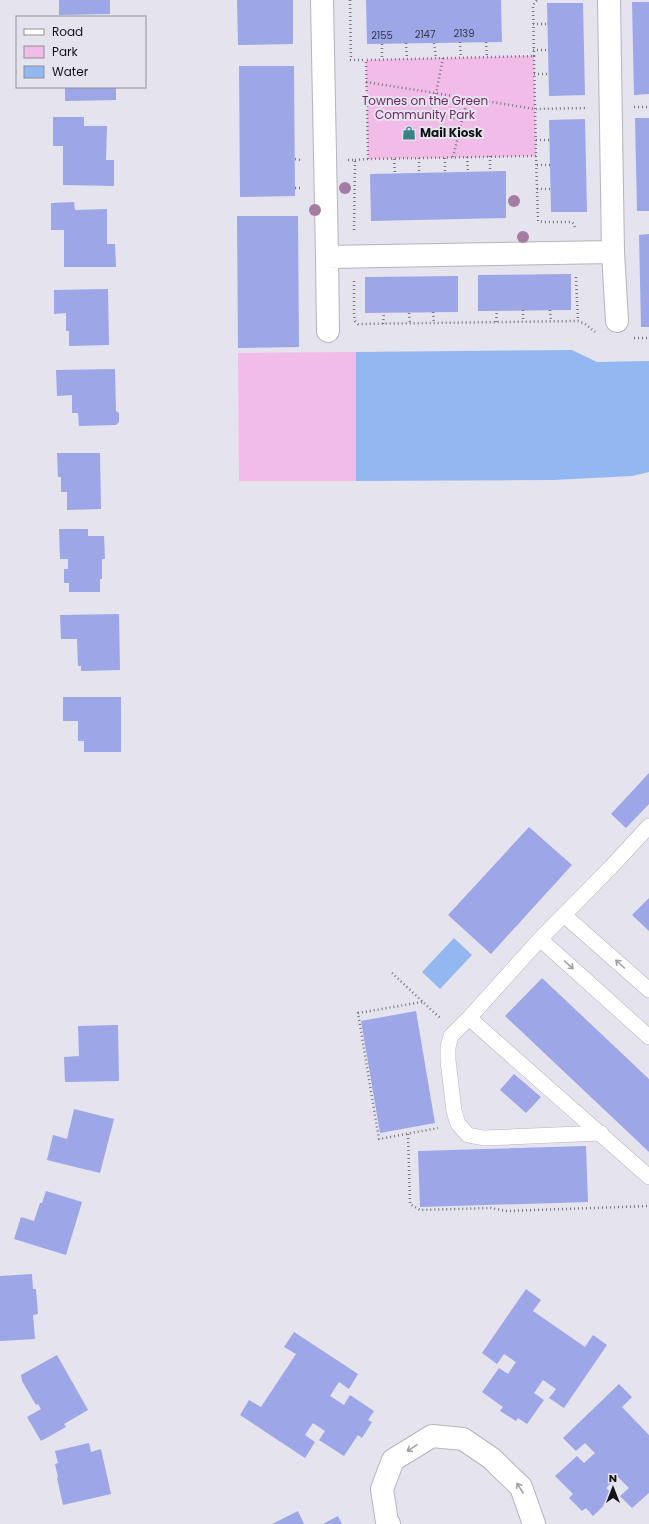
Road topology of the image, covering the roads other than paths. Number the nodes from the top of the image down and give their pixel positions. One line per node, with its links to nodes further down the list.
1 (322, 0): 4 (street)
2 (609, 0): 3 (street)
3 (614, 252): 4 (street); 5 (street)
4 (327, 257): 6 (street)
5 (617, 321)
6 (328, 331)
7 (649, 826): 8 (lane)
8 (564, 914): 9 (lane); 10 (lane, one-way to 8)
9 (540, 939): 11 (lane); 12 (lane, one-way to 12)
10 (649, 990)
11 (469, 1018): 13 (lane); 13 (lane)
12 (649, 1037)
13 (601, 1133): 14 (lane)
14 (649, 1177)
15 (390, 1524): 16 (street, one-way to 15)
16 (534, 1524)

